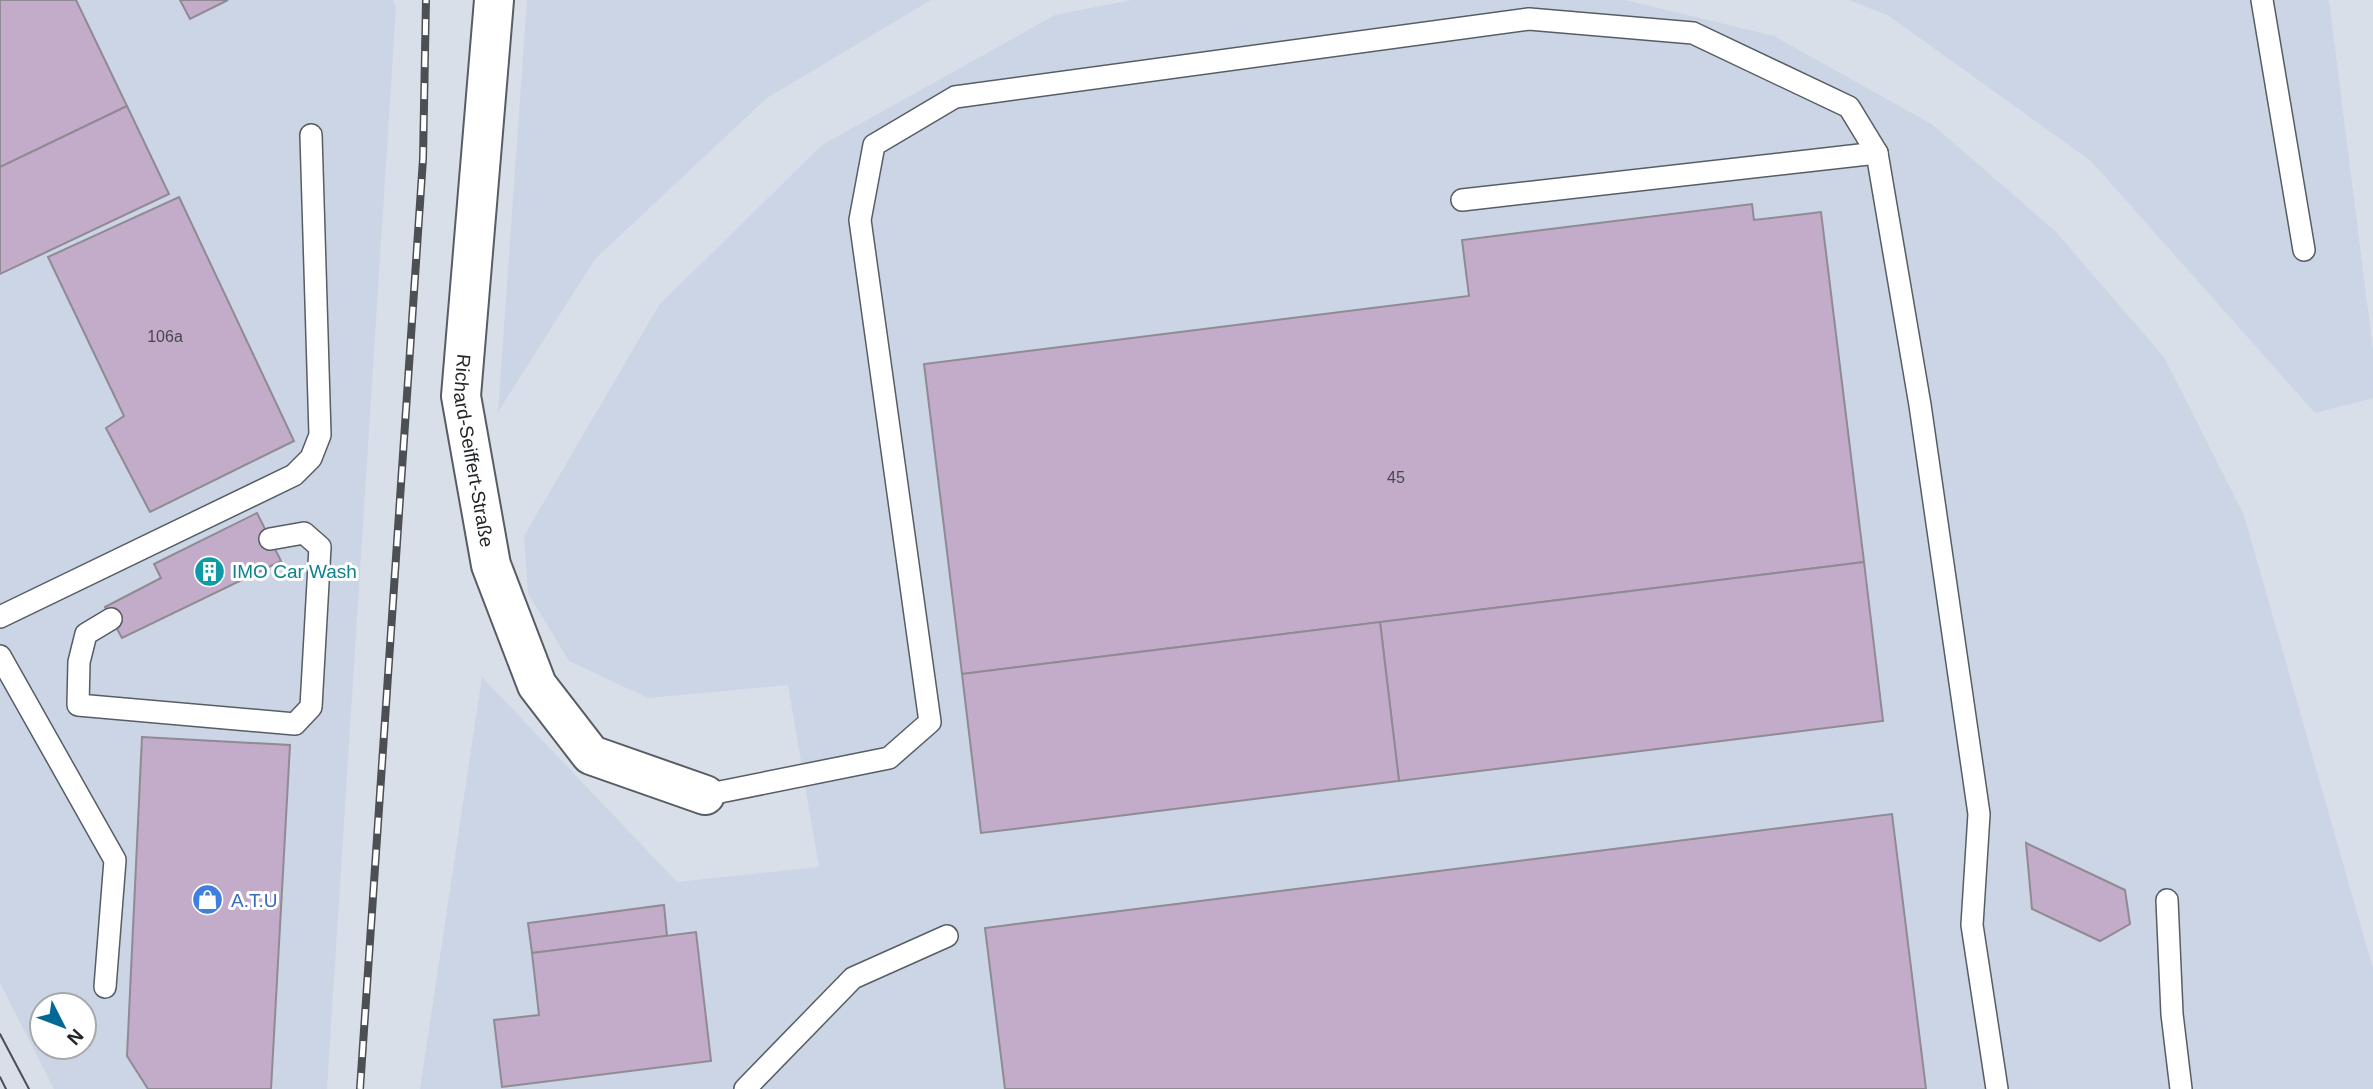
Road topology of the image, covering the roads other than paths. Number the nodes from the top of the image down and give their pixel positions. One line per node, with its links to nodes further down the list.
1 (494, 0): 11 (street, Richard-Seiffert-Straße)
2 (2262, 0): 6 (lane)
3 (311, 135): 8 (lane)
4 (1877, 153): 5 (lane); 11 (lane); 16 (lane)
5 (1462, 200)
6 (2304, 250)
7 (270, 539): 9 (lane)
8 (0, 617)
9 (111, 619)
10 (0, 656): 14 (lane)
11 (705, 796)
12 (2167, 900): 17 (lane)
13 (947, 936): 15 (lane)
14 (105, 987)
15 (746, 1089)
16 (1997, 1089)
17 (2181, 1089)

